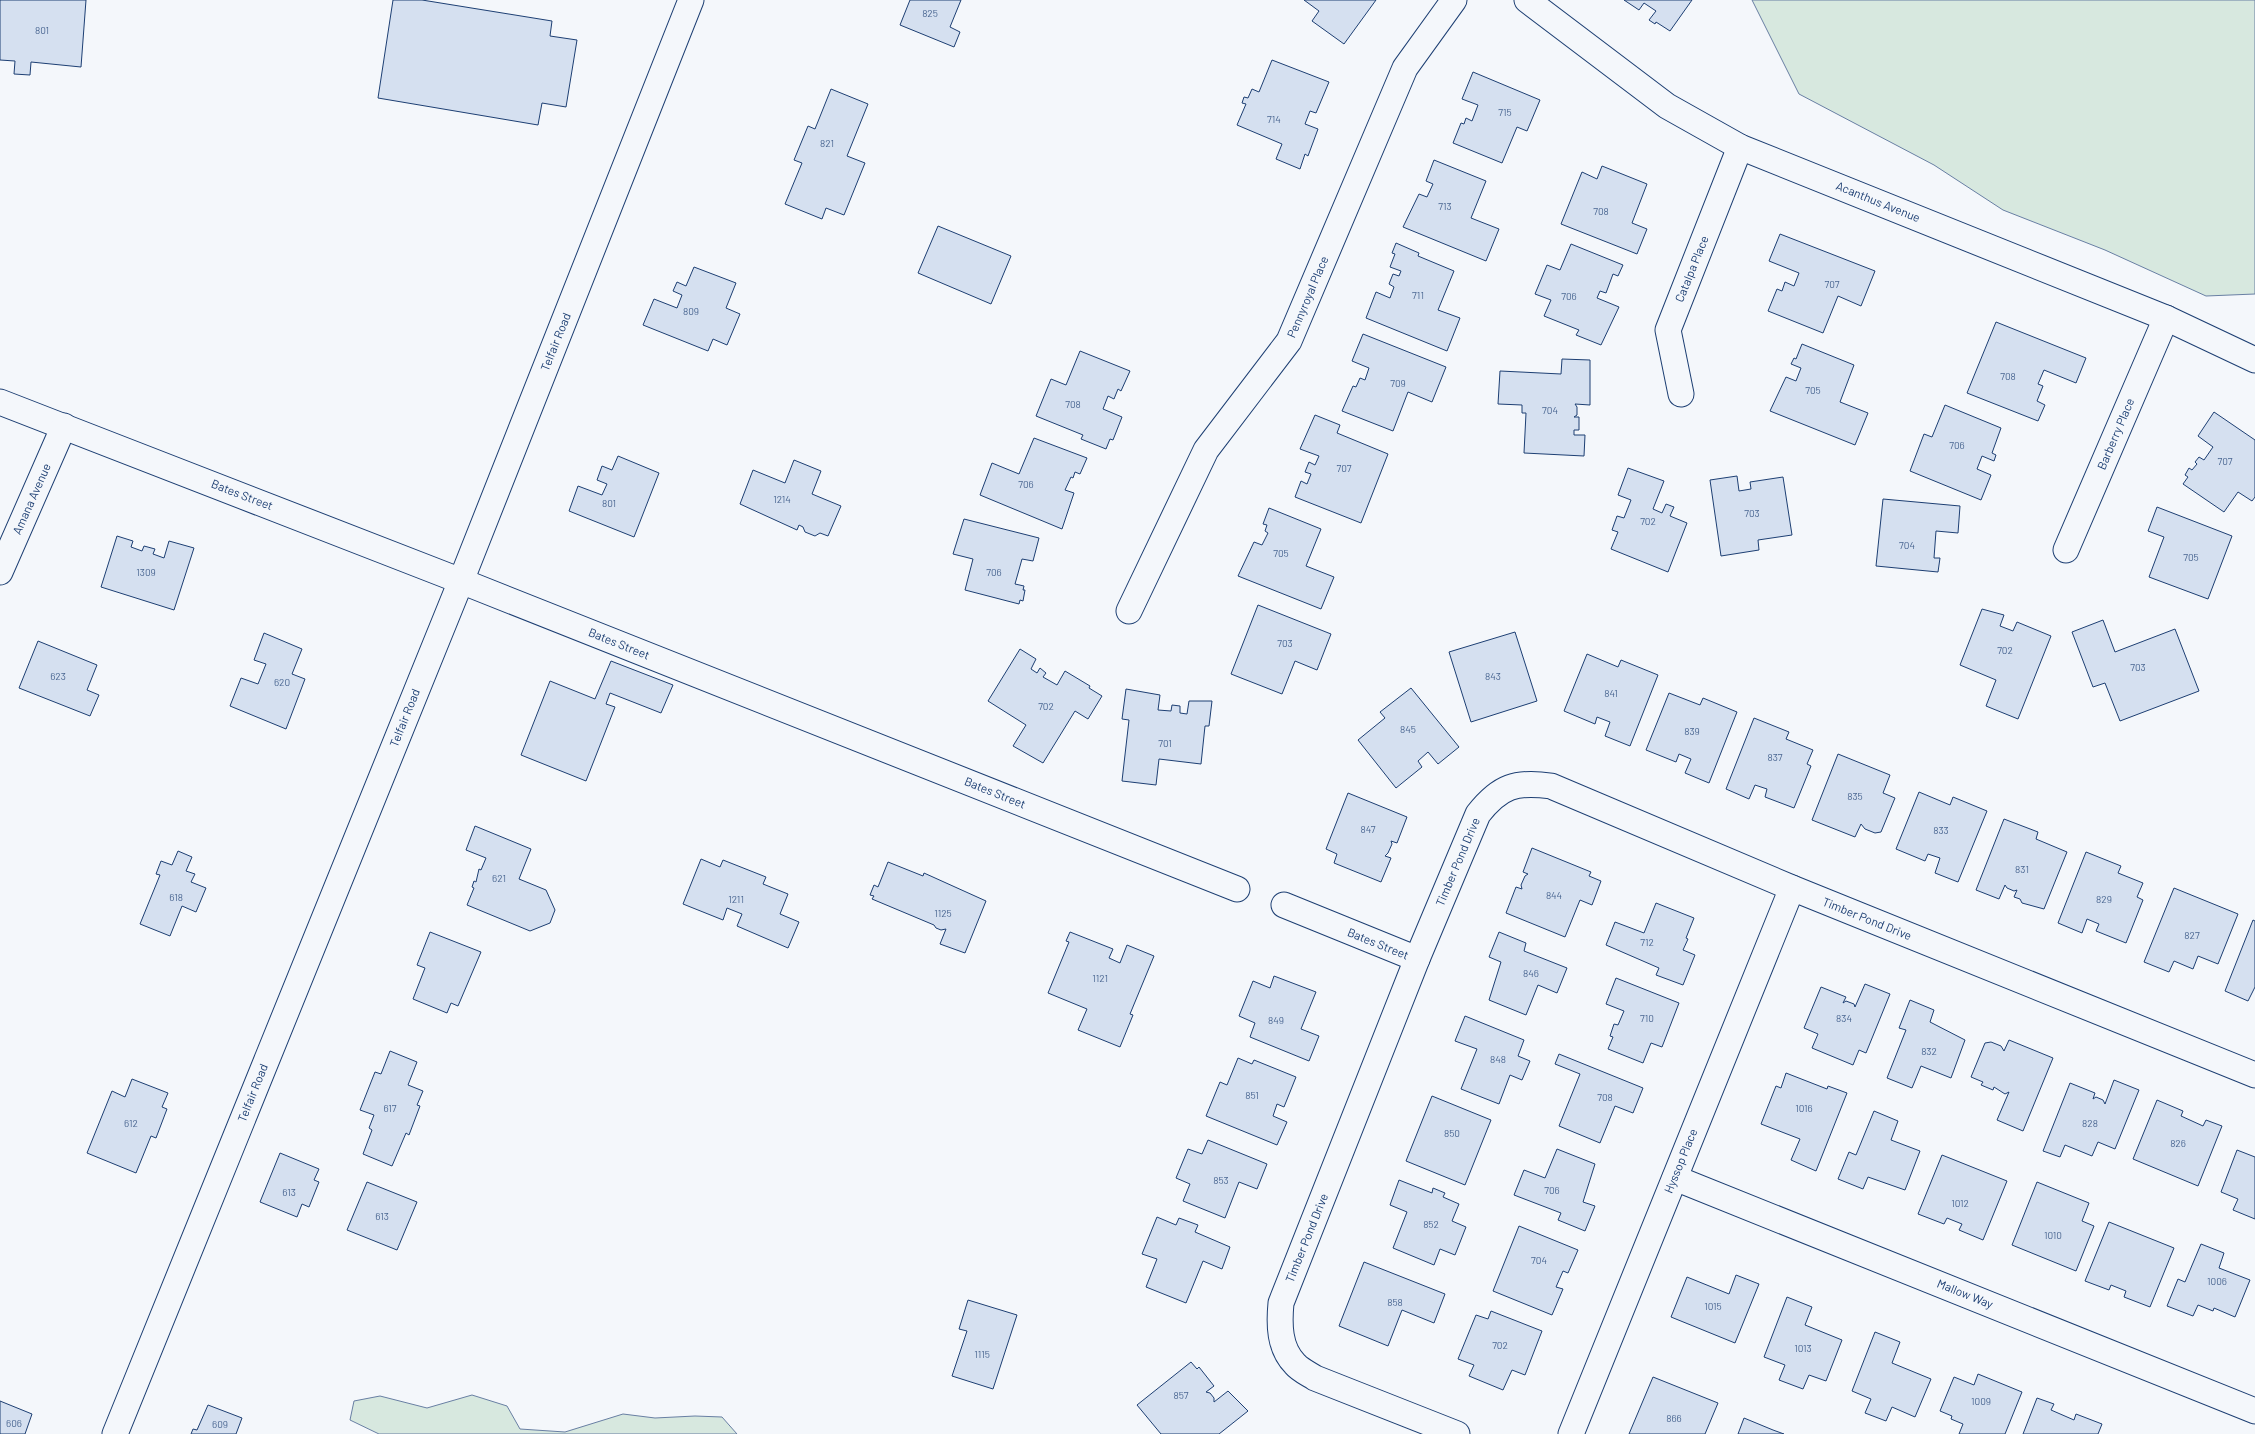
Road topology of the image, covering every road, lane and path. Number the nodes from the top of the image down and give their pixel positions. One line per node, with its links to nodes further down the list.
1 (691, 0): 12 (street, Telfair Road)
2 (1454, 0): 13 (street, Pennyroyal Place)
3 (1527, 0): 4 (street, Acanthus Avenue)
4 (1740, 147): 5 (street, Acanthus Avenue); 7 (street, Catalpa Place)
5 (2166, 318): 6 (street, Acanthus Avenue); 10 (street, Barberry Place)
6 (2255, 360)
7 (1681, 394)
8 (0, 402): 9 (street, Bates Street)
9 (64, 426): 11 (street, Amana Avenue); 12 (street, Bates Street)
10 (2066, 550)
11 (0, 572)
12 (461, 581): 15 (street, Bates Street); 21 (street, Telfair Road)
13 (1129, 611)
14 (1792, 888): 17 (street, Timber Pond Drive); 18 (street, Timber Pond Drive); 19 (street, Hyssop Place)
15 (1237, 889)
16 (1284, 905): 17 (street, Bates Street)
17 (1417, 959): 22 (street, Timber Pond Drive)
18 (2255, 1075)
19 (1675, 1178): 20 (street, Mallow Way); 23 (street, Hyssop Place)
20 (2255, 1411)
21 (115, 1434)
22 (1457, 1434)
23 (1571, 1434)

